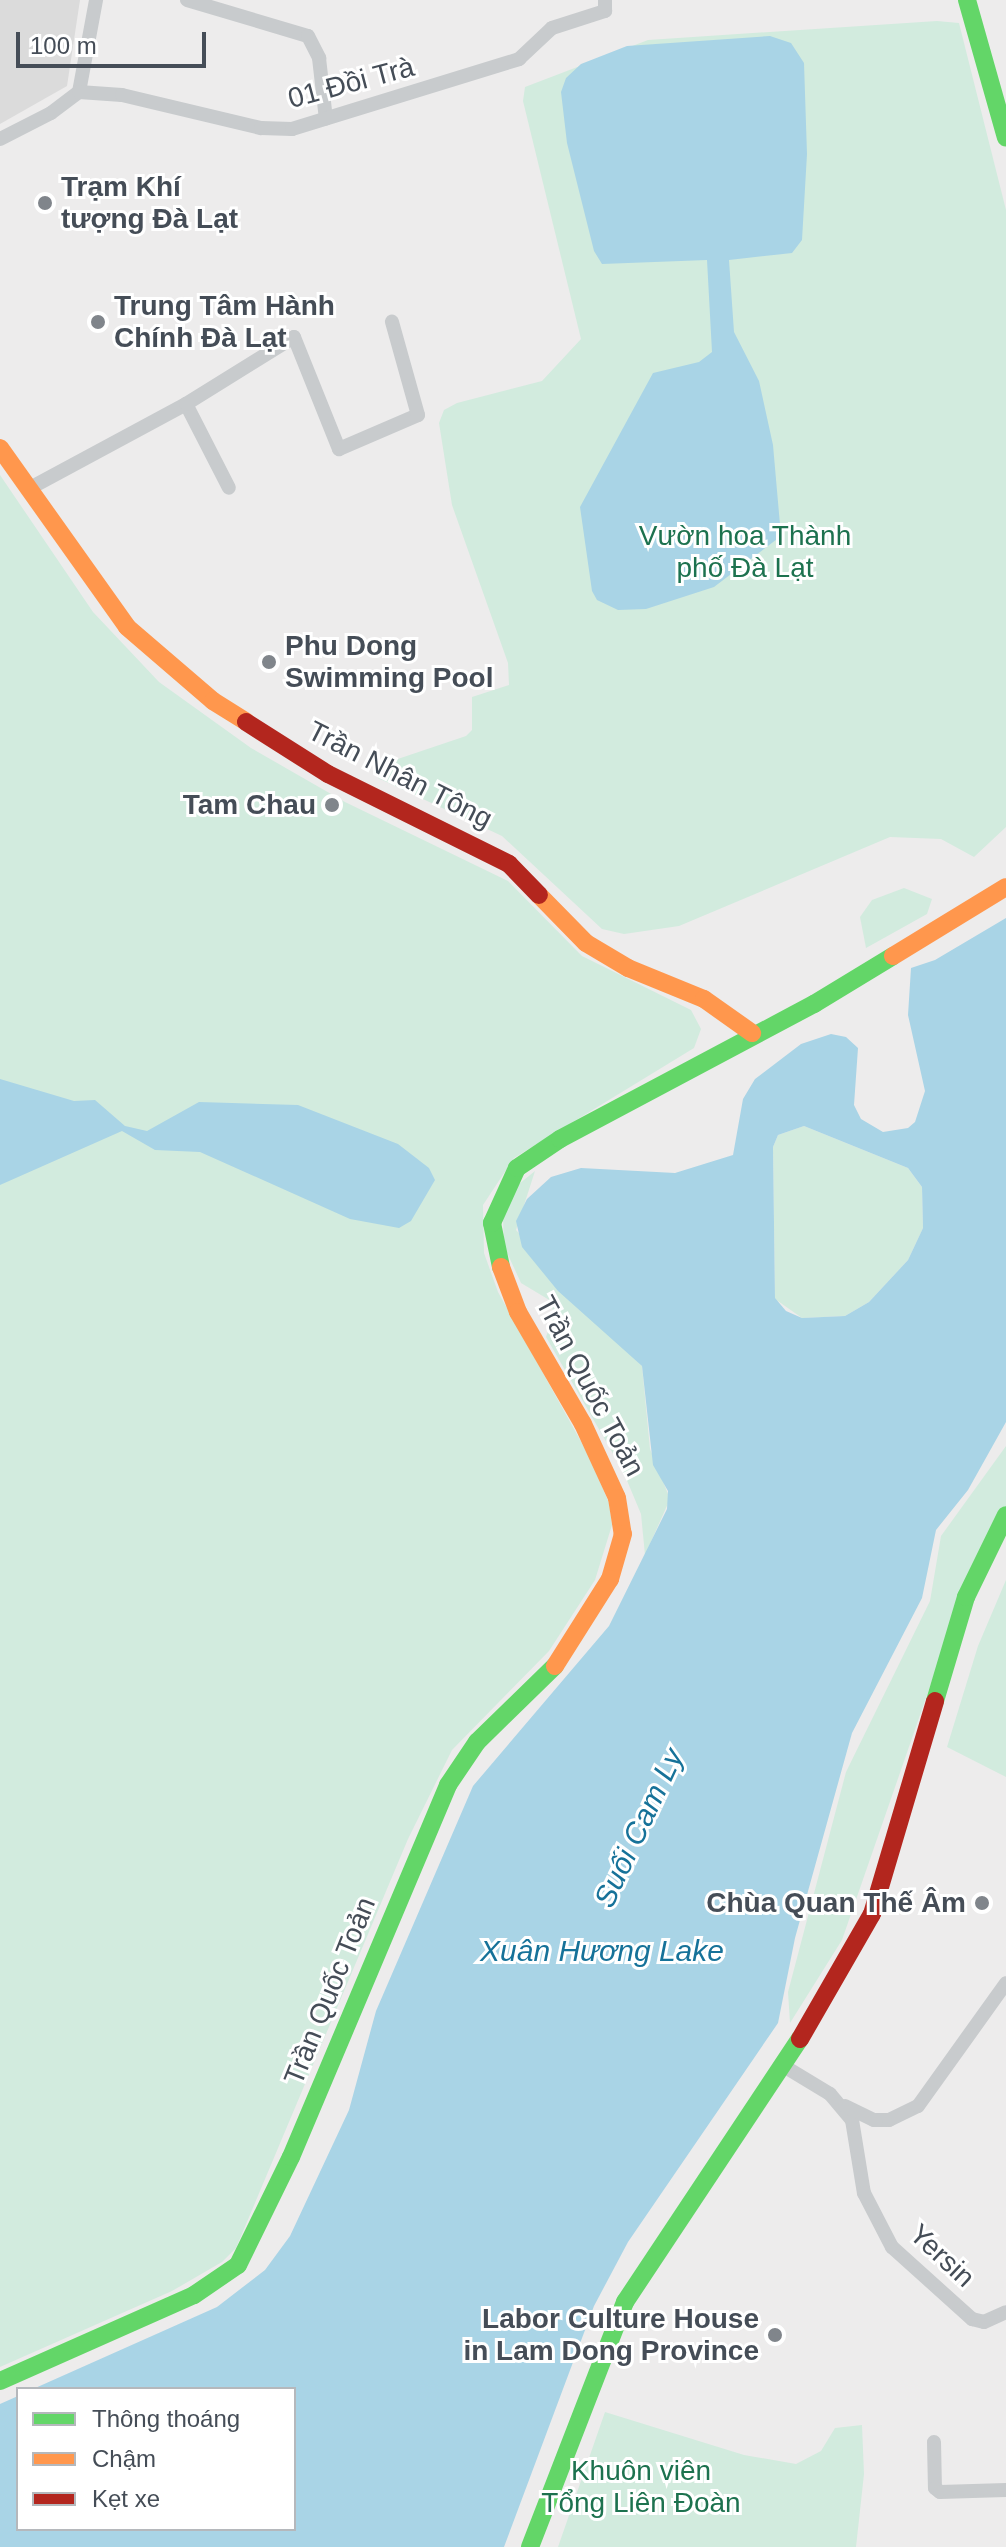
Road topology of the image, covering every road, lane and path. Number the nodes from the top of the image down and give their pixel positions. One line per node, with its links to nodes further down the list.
1 (96, 0): 5 (street)
2 (187, 0): 6 (street)
3 (605, 0): 6 (street, 01 Đồi Trà)
4 (967, 0): 7 (main road)
5 (79, 92): 6 (street, 01 Đồi Trà); 8 (street)
6 (326, 119)
7 (1006, 138)
8 (0, 139)
9 (392, 322): 10 (street)
10 (186, 404): 12 (street); 13 (street)
11 (0, 448): 12 (main road, Trần Nhân Tông)
12 (32, 487): 15 (main road, Trần Nhân Tông)
13 (229, 488)
14 (1006, 887): 15 (main road, Trần Quốc Toản)
15 (752, 1033): 21 (main road, Trần Quốc Toản)
16 (1006, 1515): 18 (main road)
17 (1006, 1983): 19 (street)
18 (782, 2065): 19 (street); 24 (main road)
19 (841, 2104): 20 (street, Yersin)
20 (1006, 2312)
21 (0, 2381)
22 (934, 2442): 23 (street)
23 (1006, 2490)
24 (530, 2547)

